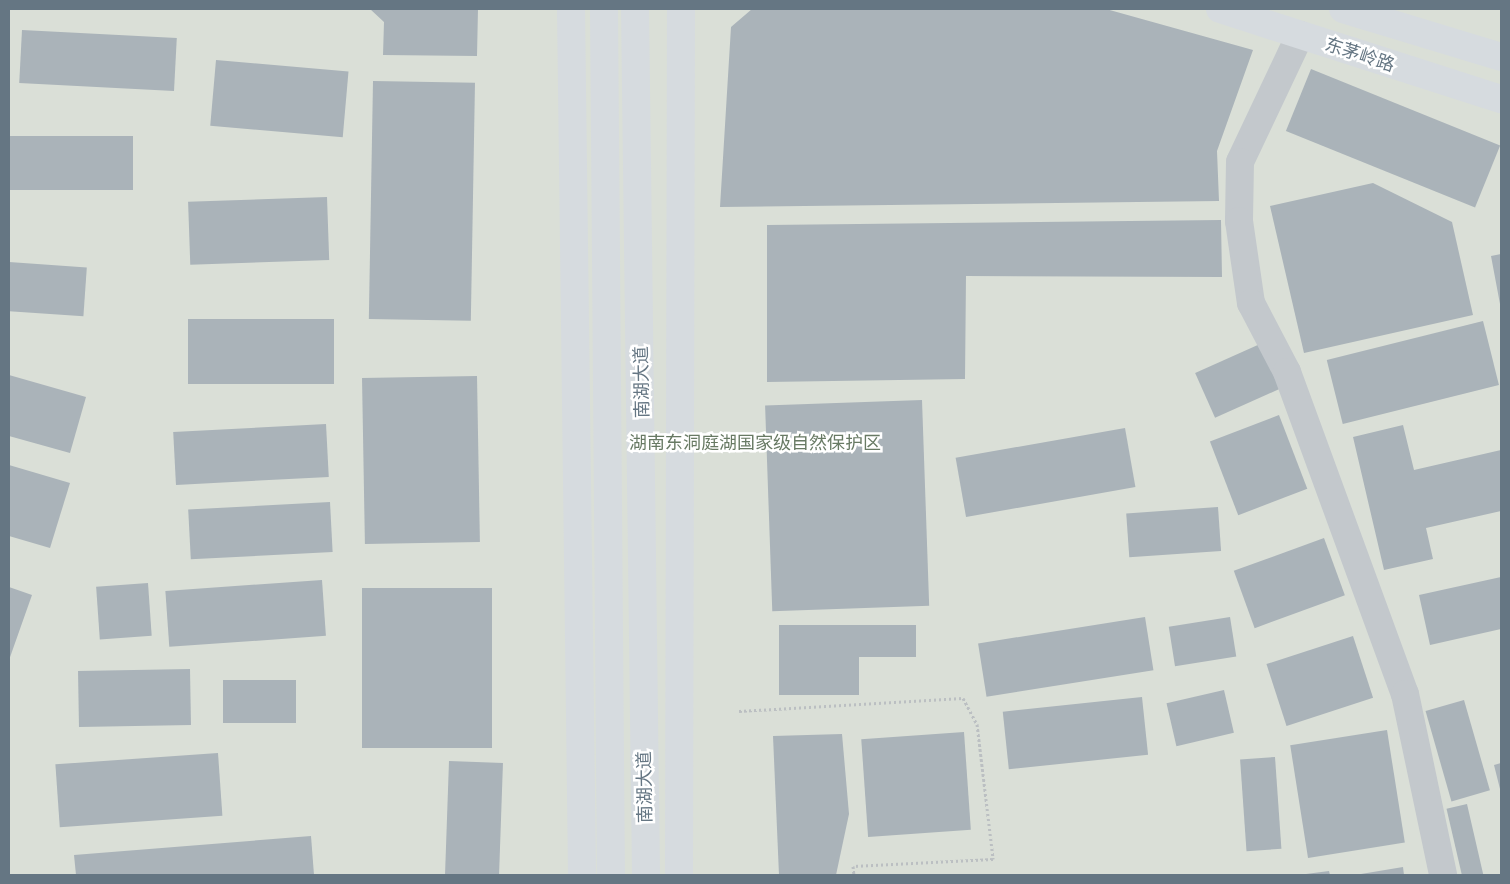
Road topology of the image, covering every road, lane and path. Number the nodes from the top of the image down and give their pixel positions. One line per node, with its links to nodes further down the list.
1 (572, 9): 12 (main road)
2 (604, 9): 13 (main road, 南湖大道)
3 (635, 9): 14 (main road, 南湖大道)
4 (681, 9): 15 (main road)
5 (1220, 9): 8 (main road, 东茅岭路)
6 (1343, 9): 7 (main road)
7 (1377, 14): 9 (main road)
8 (1300, 35): 10 (main road, 东茅岭路); 17 (street)
9 (1501, 57)
10 (1501, 99)
11 (739, 711): 16 (path)
12 (582, 875)
13 (612, 875)
14 (646, 875)
15 (679, 875)
16 (854, 875)
17 (1443, 875)

